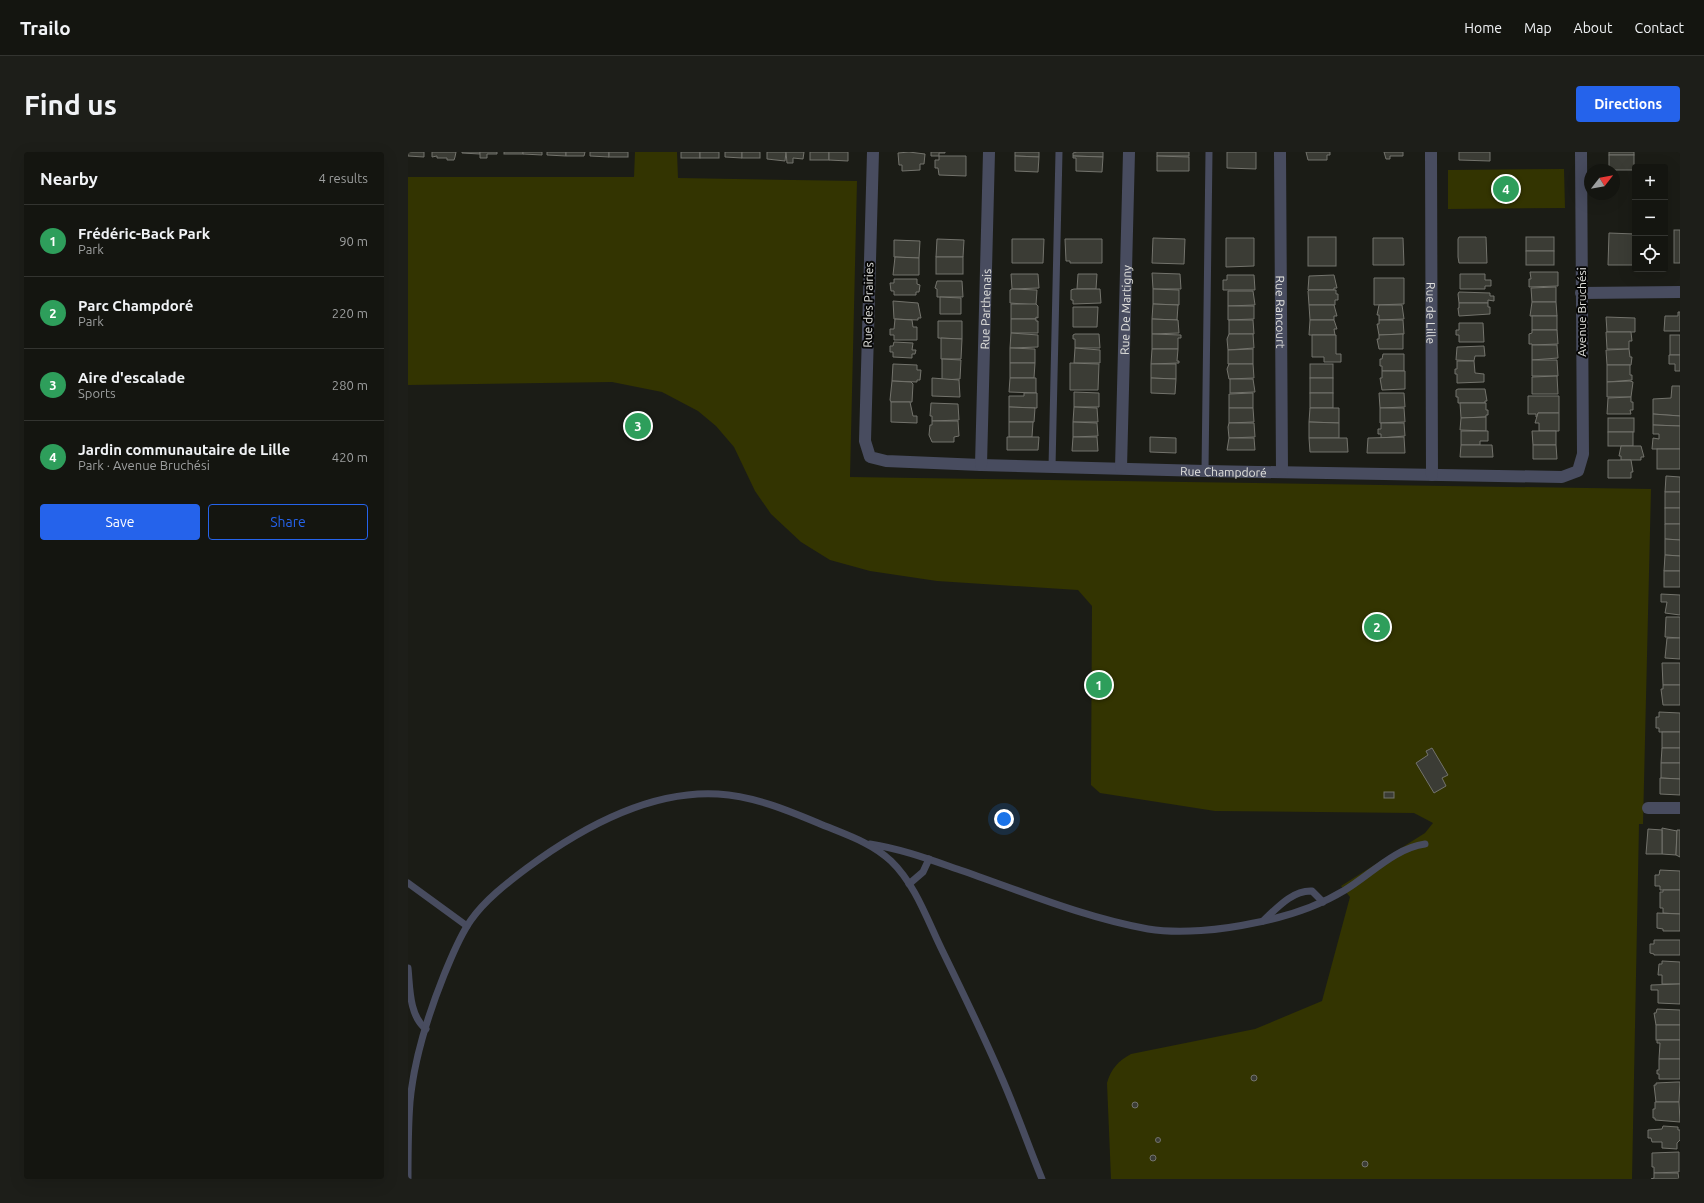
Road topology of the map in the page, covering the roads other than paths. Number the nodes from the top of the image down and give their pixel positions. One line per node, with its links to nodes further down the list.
1 (873, 152): 11 (street, Rue des Prairies)
2 (989, 152): 12 (street, Rue Parthenais)
3 (1059, 152): 13 (lane)
4 (1129, 152): 14 (street, Rue De Martigny)
5 (1209, 152): 15 (lane)
6 (1280, 152): 16 (street, Rue Rancourt)
7 (1431, 152): 18 (street, Rue de Lille)
8 (1580, 152): 10 (street, Avenue Bruchési)
9 (1680, 292): 10 (street)
10 (1581, 293): 17 (street, Avenue Bruchési)
11 (870, 457): 12 (street, Rue Champdoré)
12 (981, 465): 13 (street, Rue Champdoré)
13 (1052, 467): 14 (street, Rue Champdoré)
14 (1121, 468): 15 (street, Rue Champdoré)
15 (1206, 471): 16 (street, Rue Champdoré)
16 (1282, 472): 18 (street, Rue Champdoré)
17 (1578, 472): 18 (street, Rue Champdoré)
18 (1432, 475)
19 (1648, 808): 20 (street)
20 (1680, 808)
21 (867, 843): 23 (lane); 25 (lane); 28 (lane)
22 (1425, 844): 26 (lane)
23 (929, 859): 25 (lane); 27 (lane)
24 (408, 883): 28 (lane)
25 (909, 884): 32 (lane)
26 (1323, 902): 27 (lane); 27 (lane)
27 (1262, 922)
28 (467, 926): 30 (lane)
29 (408, 968): 30 (lane)
30 (426, 1029): 31 (lane)
31 (408, 1179)
32 (1042, 1179)

